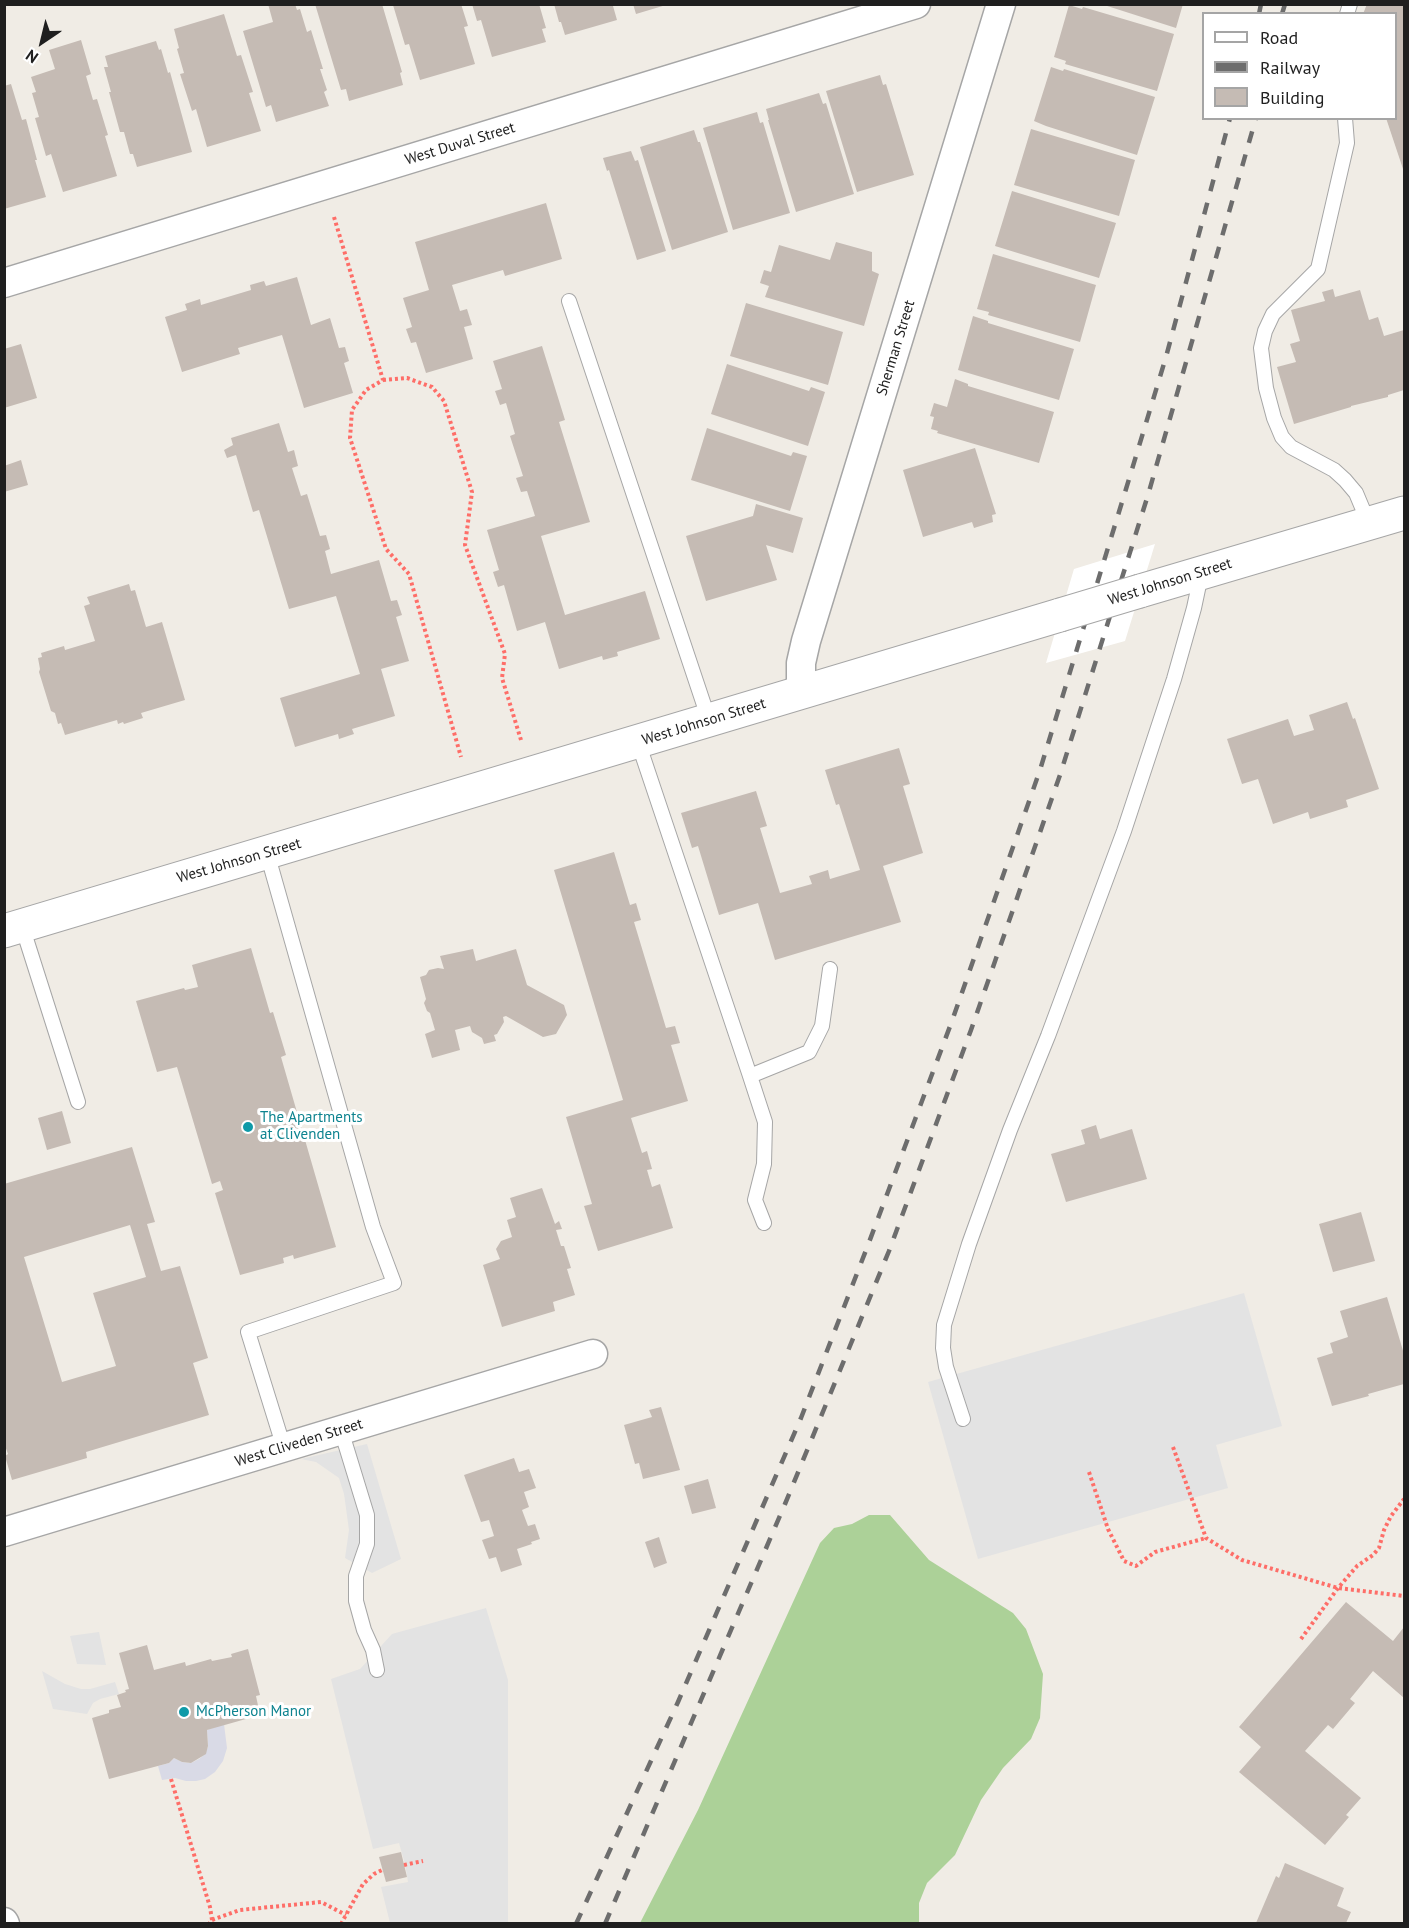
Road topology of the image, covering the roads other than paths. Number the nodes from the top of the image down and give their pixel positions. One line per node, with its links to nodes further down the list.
1 (916, 4): 4 (street, West Duval Street)
2 (1001, 4): 9 (street, Sherman Street)
3 (1345, 120): 7 (lane)
4 (4, 284)
5 (569, 301): 10 (lane)
6 (1404, 513): 7 (street, West Johnson Street)
7 (1369, 524): 8 (street, West Johnson Street)
8 (1201, 573): 9 (street, West Johnson Street, bridge); 19 (lane)
9 (801, 693): 10 (street, West Johnson Street)
10 (709, 720): 11 (street, West Johnson Street)
11 (638, 742): 12 (street, West Johnson Street); 15 (lane)
12 (267, 853): 13 (street, West Johnson Street); 21 (lane)
13 (13, 928): 16 (lane)
14 (830, 969): 15 (lane)
15 (750, 1076): 17 (lane)
16 (78, 1102)
17 (764, 1223)
18 (593, 1354): 20 (street, West Cliveden Street)
19 (963, 1419)
20 (340, 1430): 21 (street, West Cliveden Street); 23 (lane)
21 (284, 1448): 22 (street, West Cliveden Street)
22 (4, 1532)
23 (377, 1670)

